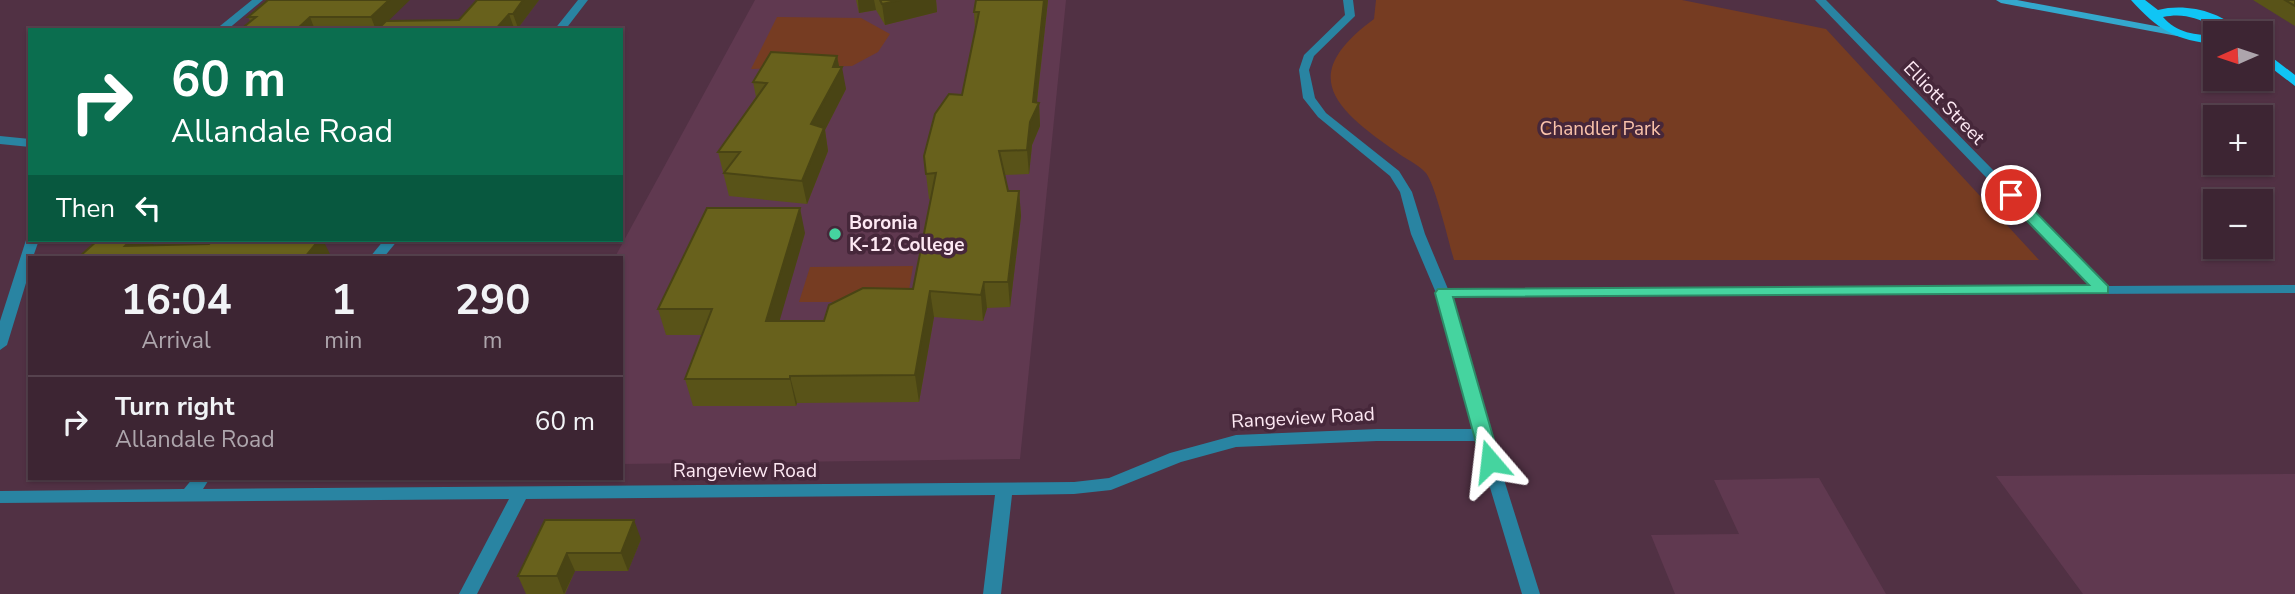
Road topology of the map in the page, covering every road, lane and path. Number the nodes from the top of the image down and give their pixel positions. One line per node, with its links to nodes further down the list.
1 (258, 0): 12 (street)
2 (583, 0): 13 (street)
3 (1348, 0): 26 (street)
4 (1820, 0): 25 (street, Elliott Street)
5 (2001, 0): 8 (main road)
6 (2137, 0): 10 (main road)
7 (2165, 0): 9 (main road)
8 (2068, 12): 10 (main road); 14 (main road)
9 (2199, 15): 10 (main road); 11 (main road)
10 (2156, 16): 14 (main road)
11 (2216, 21)
12 (223, 28)
13 (561, 28)
14 (2177, 33): 15 (main road)
15 (2203, 39)
16 (2273, 64): 18 (main road)
17 (2273, 71): 18 (main road)
18 (2295, 83)
19 (0, 140): 20 (street)
20 (28, 143)
21 (31, 242): 27 (street)
22 (389, 242): 23 (street)
23 (378, 256)
24 (2295, 289): 25 (street)
25 (2103, 290): 26 (street)
26 (1443, 293): 28 (street)
27 (0, 345)
28 (1482, 435): 30 (street, Rangeview Road); 36 (street)
29 (200, 480): 32 (street)
30 (1004, 490): 31 (street, Rangeview Road); 35 (street)
31 (521, 493): 32 (street, Rangeview Road); 34 (street)
32 (188, 496): 33 (street, Rangeview Road)
33 (0, 497)
34 (468, 594)
35 (992, 594)
36 (1531, 594)

